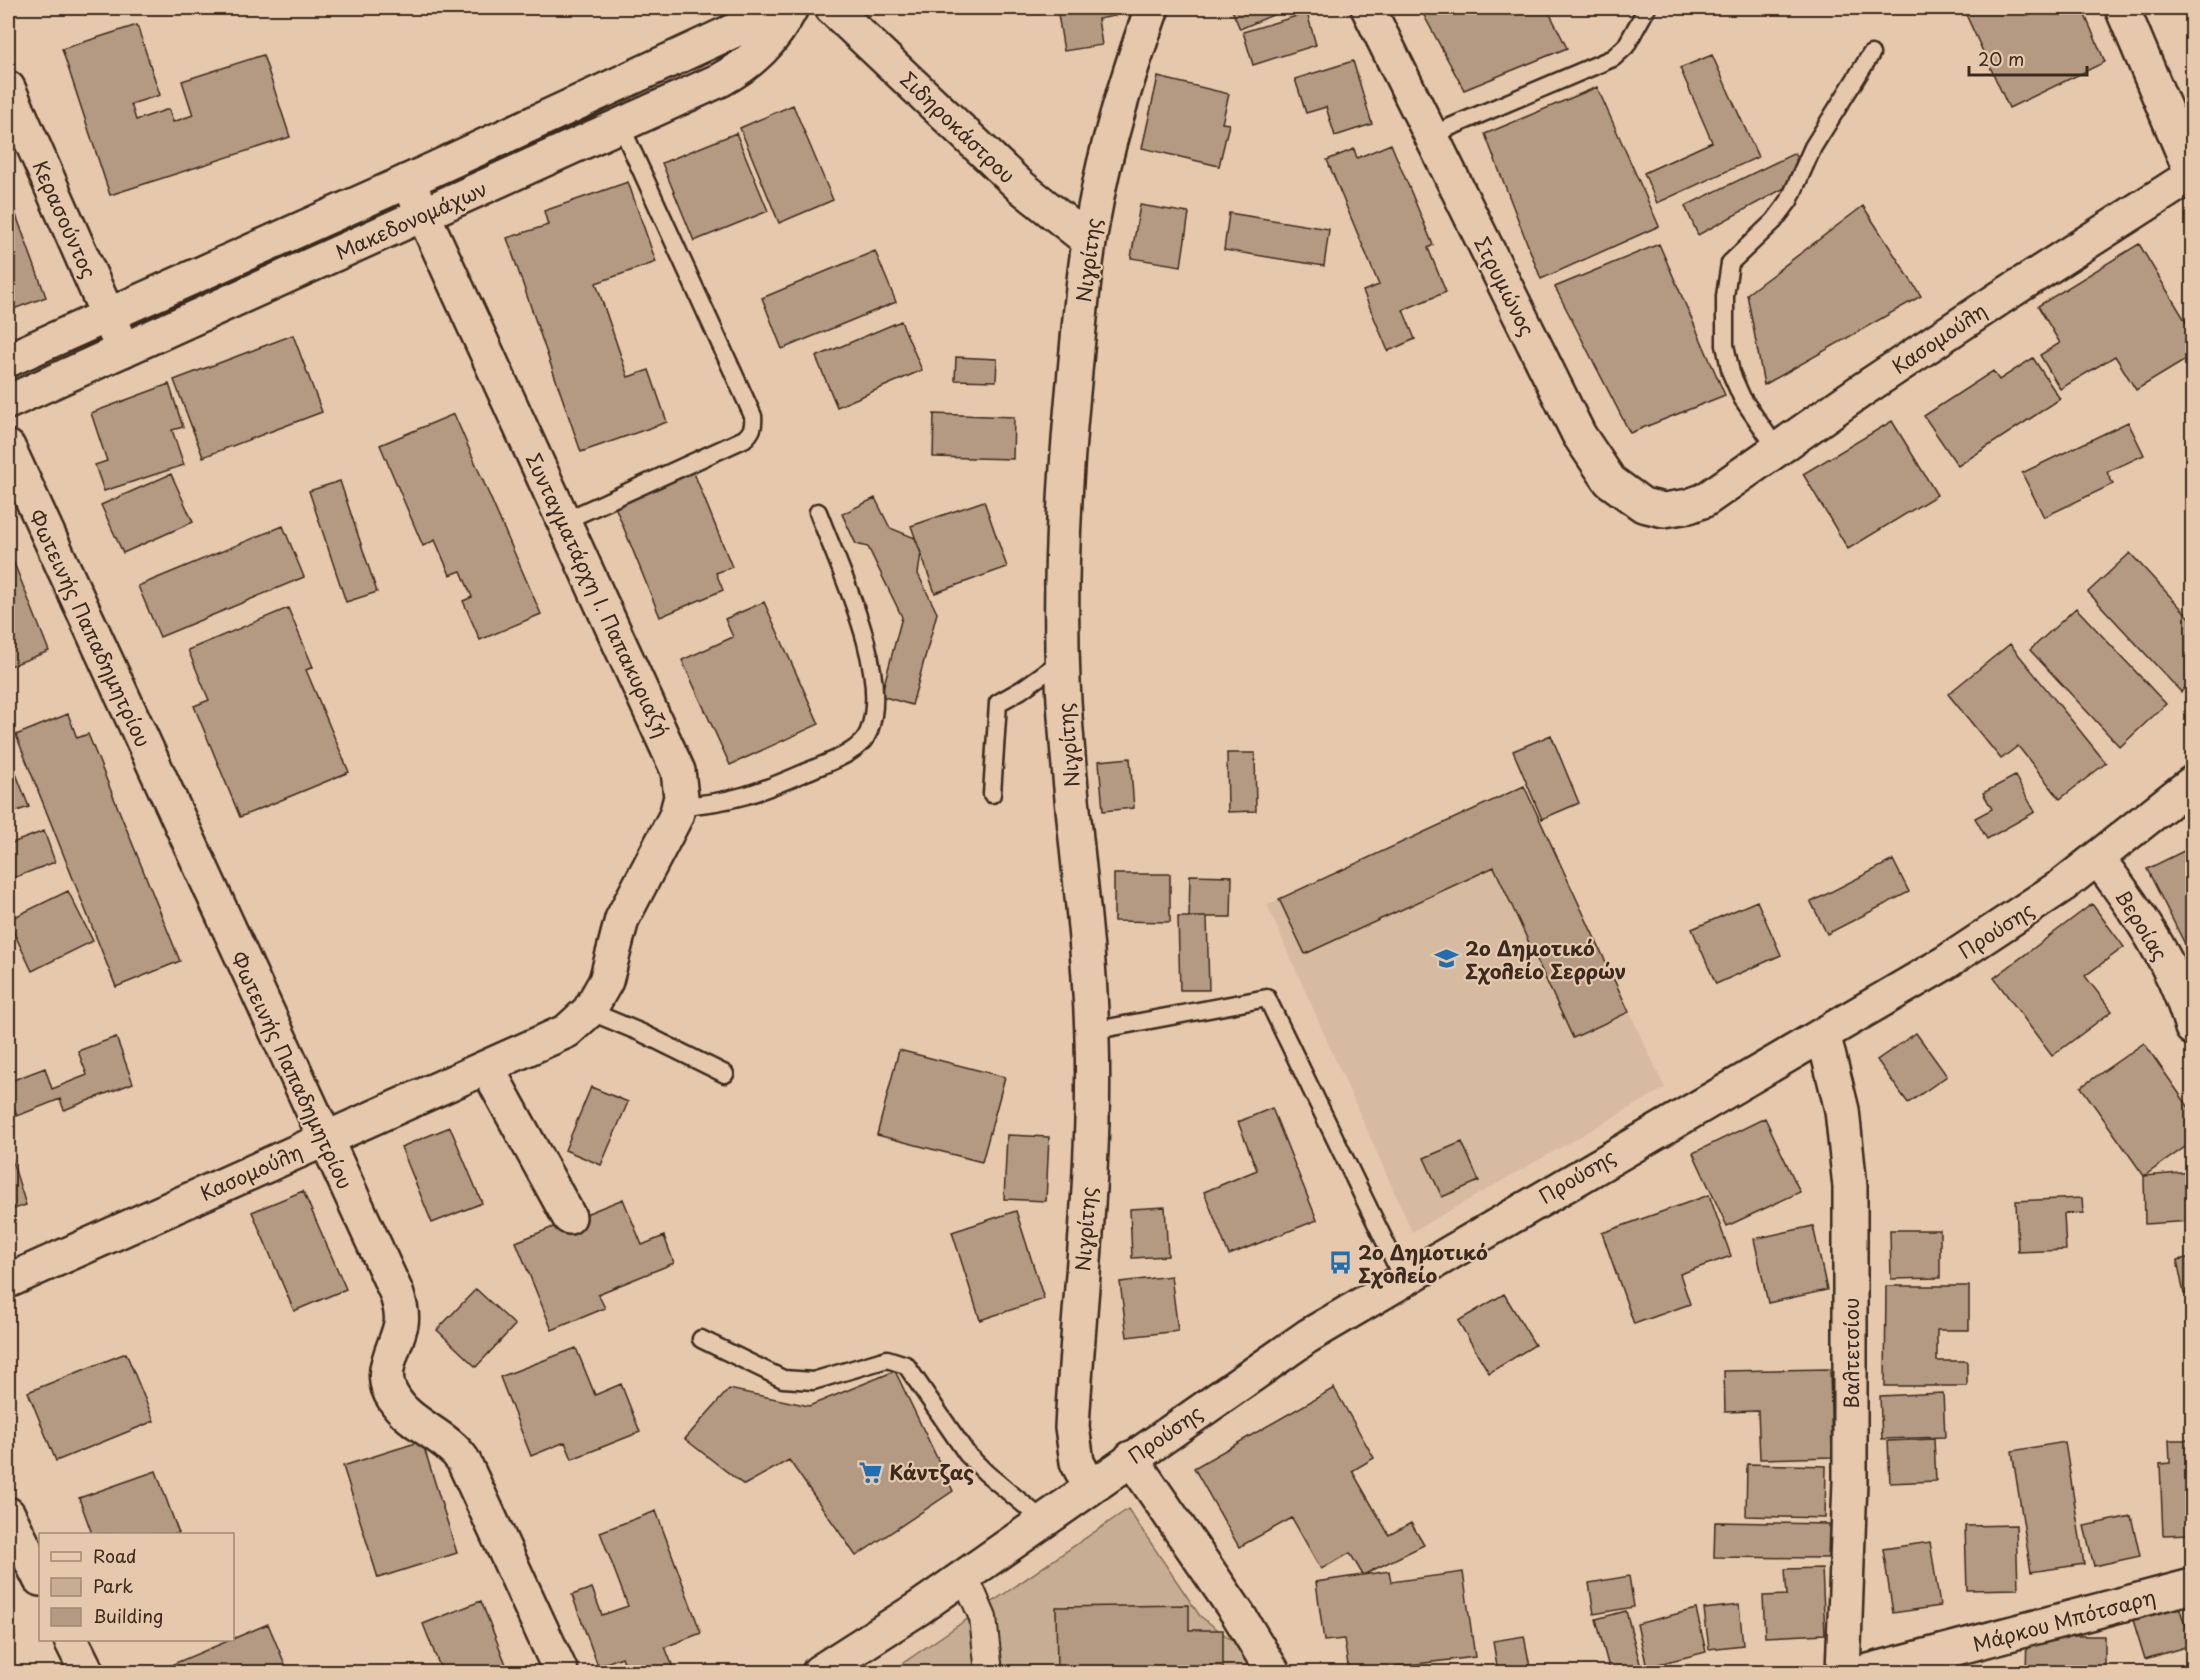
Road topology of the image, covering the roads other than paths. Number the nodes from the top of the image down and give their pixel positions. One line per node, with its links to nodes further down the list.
1 (783, 8): 13 (street, Μακεδονομάχων)
2 (791, 8): 10 (street, Μακεδονομάχων)
3 (832, 8): 15 (street, Σιδηροκάστρου)
4 (1152, 8): 15 (street, Νιγρίτης)
5 (1368, 8): 11 (street, Στρυμώνος)
6 (1647, 8): 11 (lane)
7 (2122, 8): 12 (street)
8 (1872, 54): 21 (lane)
9 (8, 88): 16 (street, Κερασούντος)
10 (621, 126): 14 (street, Μακεδονομάχων); 24 (lane)
11 (1429, 136): 22 (street, Στρυμώνος)
12 (2193, 174): 21 (street, Κασομούλη)
13 (408, 180): 14 (street, Συνταγματάρχη Ι. Παπακυριαζή); 16 (street, Μακεδονομάχων)
14 (424, 215): 17 (street, Μακεδονομάχων); 24 (street, Συνταγματάρχη Ι. Παπακυριαζή)
15 (1089, 241): 25 (street, Νιγρίτης)
16 (107, 315): 17 (street, Κερασούντος); 18 (street, Μακεδονομάχων)
17 (123, 350): 19 (street, Μακεδονομάχων)
18 (8, 360)
19 (8, 402)
20 (8, 447): 36 (street, Φωτεινής Παπαδημητρίου)
21 (1777, 449): 22 (street, Κασομούλη)
22 (1689, 506)
23 (818, 512): 28 (lane)
24 (564, 521): 28 (street, Συνταγματάρχη Ι. Παπακυριαζή)
25 (1063, 660): 27 (lane); 32 (street, Νιγρίτης)
26 (2193, 783): 29 (street, Προύσης)
27 (992, 794)
28 (679, 806): 30 (street, Συνταγματάρχη Ι. Παπακυριαζή)
29 (2098, 859): 31 (street, Βεροίας); 33 (street, Προύσης)
30 (589, 1011): 34 (street, Κασομούλη); 35 (lane)
31 (2193, 1028)
32 (1092, 1031): 38 (lane); 42 (street, Νιγρίτης)
33 (1824, 1036): 38 (street, Προύσης); 54 (street, Βαλτετσίου)
34 (487, 1068): 36 (street, Κασομούλη); 37 (street)
35 (725, 1074)
36 (323, 1139): 39 (street, Κασομούλη); 50 (street, Φωτεινής Παπαδημητρίου)
37 (569, 1217)
38 (1403, 1279): 41 (street, Προύσης)
39 (8, 1281)
40 (701, 1339): 44 (lane)
41 (1131, 1458): 42 (street, Προύσης); 53 (street)
42 (1090, 1487): 44 (street, Προύσης)
43 (8, 1514): 46 (street)
44 (1044, 1521): 45 (street, Προύσης)
45 (965, 1576): 51 (street, Προύσης); 52 (street)
46 (39, 1577)
47 (2193, 1586): 55 (street, Μάρκου Μπότσαρη)
48 (72, 1641): 49 (street)
49 (87, 1672)
50 (561, 1672)
51 (819, 1672)
52 (989, 1672)
53 (1274, 1672)
54 (1843, 1672)
55 (1865, 1672)

